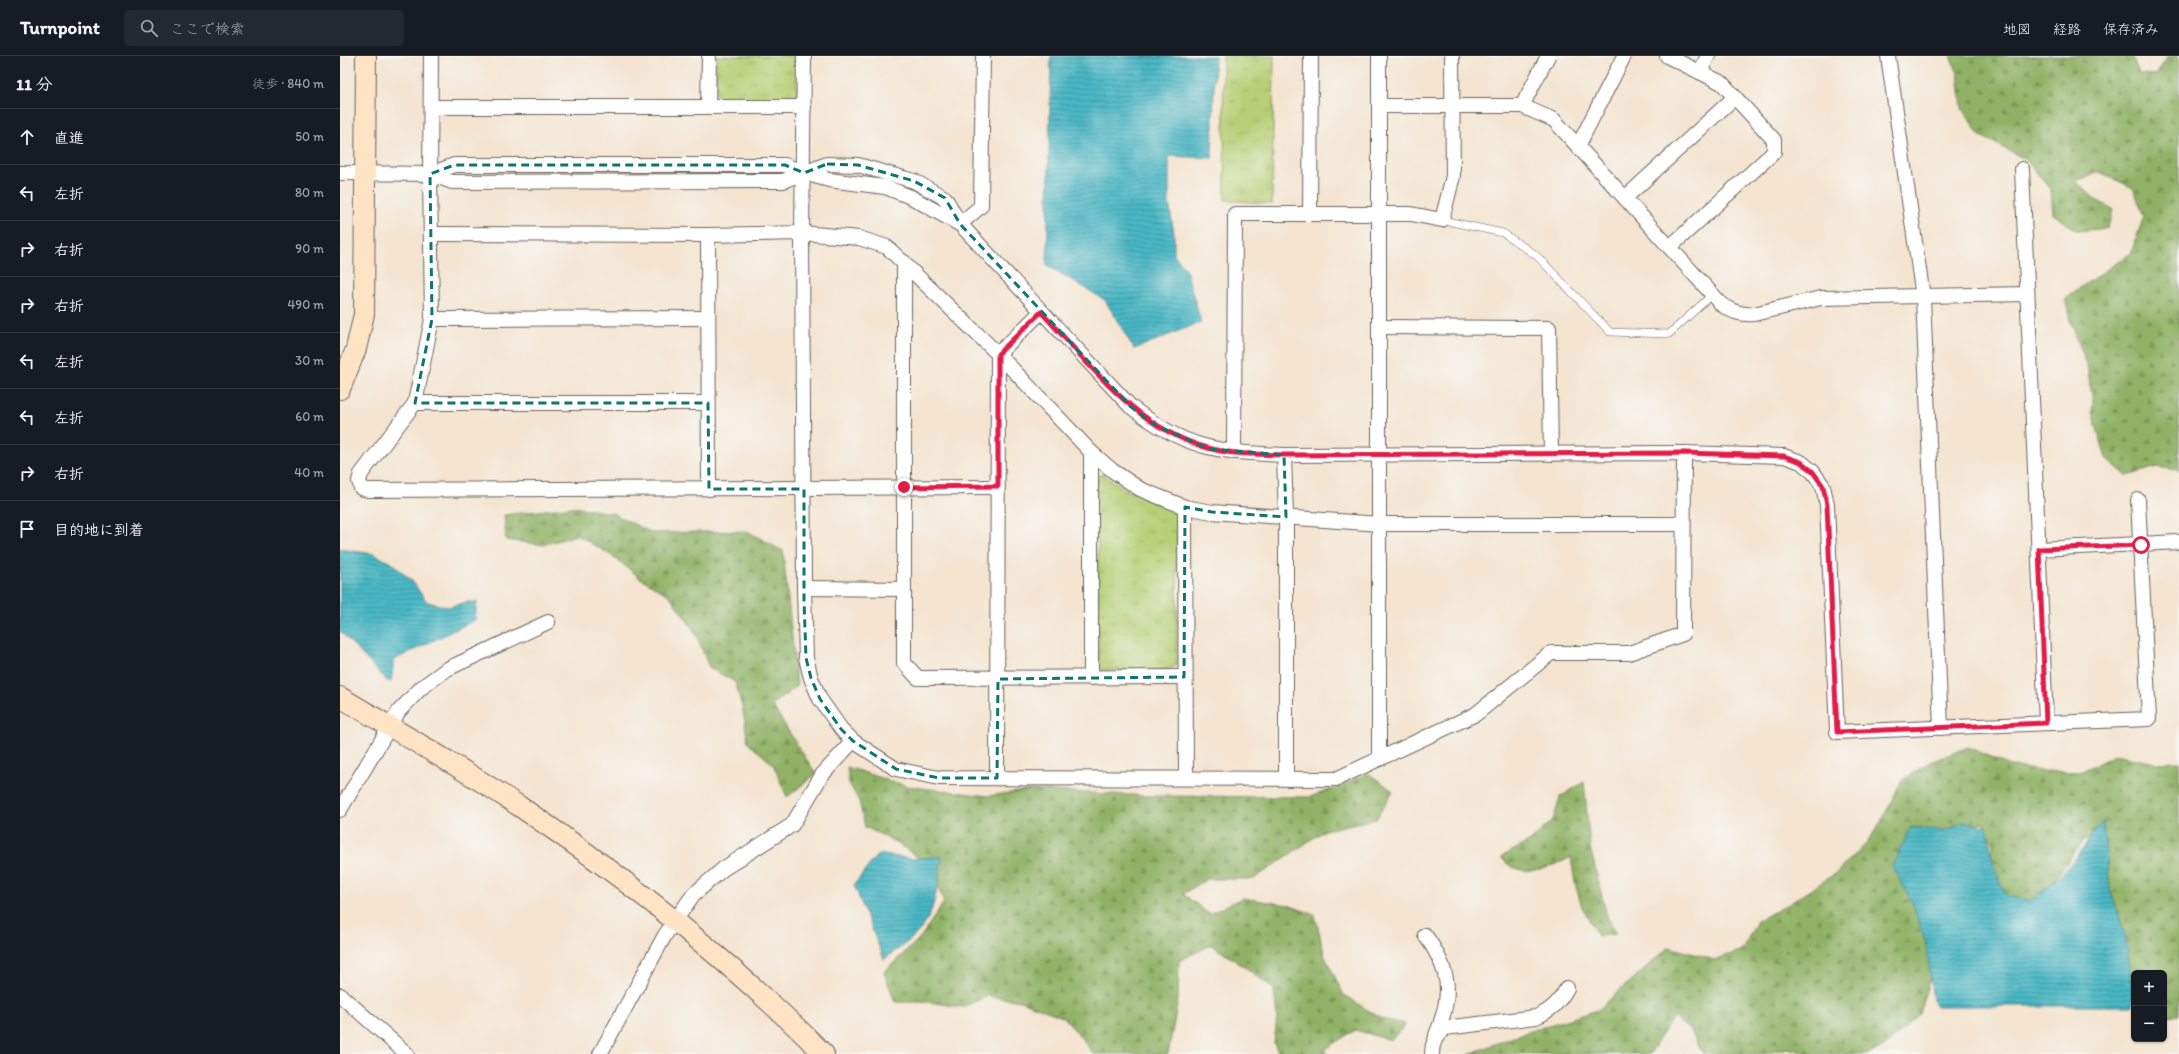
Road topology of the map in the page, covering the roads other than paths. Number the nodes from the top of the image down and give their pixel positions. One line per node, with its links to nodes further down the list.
1 (366, 56): 24 (street)
2 (431, 56): 20 (street)
3 (709, 56): 16 (street)
4 (804, 56): 21 (street)
5 (983, 56): 32 (street)
6 (1311, 56): 29 (street)
7 (1379, 56): 17 (street)
8 (1452, 56): 18 (street)
9 (1548, 56): 19 (street)
10 (1624, 56): 22 (street)
11 (1667, 56): 14 (street)
12 (1708, 56): 14 (street)
13 (1888, 56): 40 (street)
14 (1700, 72): 15 (street)
15 (1735, 97): 28 (street); 36 (street)
16 (708, 105): 20 (street); 21 (street)
17 (1379, 106): 18 (street); 30 (street)
18 (1452, 106): 19 (street); 31 (street)
19 (1522, 106): 22 (street)
20 (431, 107): 26 (street)
21 (804, 107): 27 (street)
22 (1578, 146): 28 (street)
23 (2022, 169): 39 (street)
24 (366, 172): 25 (street); 26 (street); 46 (street)
25 (340, 173)
26 (430, 174): 27 (street); 34 (street)
27 (804, 174): 32 (street); 33 (street)
28 (1625, 198): 36 (street)
29 (1310, 214): 30 (street); 50 (street)
30 (1379, 214): 31 (street); 44 (street)
31 (1442, 220): 38 (lane)
32 (960, 224): 41 (street)
33 (802, 233): 35 (street); 37 (street); 58 (street)
34 (432, 234): 35 (street); 43 (street)
35 (708, 235): 42 (street)
36 (1670, 248): 38 (street)
37 (904, 262): 45 (street); 56 (street)
38 (1713, 294): 40 (street)
39 (2027, 294): 40 (street); 66 (street)
40 (1923, 297): 76 (street)
41 (1041, 312): 45 (street); 50 (street)
42 (708, 318): 43 (street); 48 (street)
43 (432, 319): 47 (street)
44 (1379, 327): 52 (street); 53 (street)
45 (998, 354): 49 (street); 55 (street)
46 (340, 389)
47 (415, 403): 48 (street); 57 (street)
48 (708, 403): 57 (street)
49 (1090, 452): 60 (street); 71 (street)
50 (1234, 452): 54 (street)
51 (1684, 453): 53 (street); 63 (street); 76 (street)
52 (1378, 454): 53 (street); 54 (street); 62 (street)
53 (1551, 454)
54 (1284, 455): 61 (street)
55 (998, 486): 56 (street); 72 (street)
56 (904, 487): 58 (street); 68 (street)
57 (709, 488): 58 (street)
58 (804, 489): 67 (street)
59 (2138, 500): 65 (street)
60 (1185, 507): 61 (street); 70 (street)
61 (1286, 516): 62 (street); 81 (street)
62 (1380, 524): 63 (street); 78 (street)
63 (1684, 524): 78 (street)
64 (2179, 542): 65 (street)
65 (2141, 545): 66 (street); 74 (street)
66 (2039, 549): 74 (street)
67 (804, 588): 68 (street); 77 (street)
68 (904, 589): 72 (street)
69 (548, 622): 75 (street)
70 (1184, 677): 71 (street); 80 (street)
71 (1091, 678): 72 (street)
72 (998, 679): 79 (street)
73 (340, 697): 75 (street)
74 (2046, 723): 76 (street)
75 (390, 727): 82 (street); 83 (street)
76 (1941, 728)
77 (853, 741): 79 (street); 83 (street)
78 (1379, 760): 81 (street)
79 (997, 778): 80 (street)
80 (1186, 778): 81 (street)
81 (1286, 778)
82 (340, 810)
83 (676, 920): 89 (street); 90 (street)
84 (1425, 935): 87 (street)
85 (1567, 988): 87 (street)
86 (340, 996): 88 (street)
87 (1436, 1036): 91 (street)
88 (406, 1054)
89 (600, 1054)
90 (824, 1054)
91 (1432, 1054)

